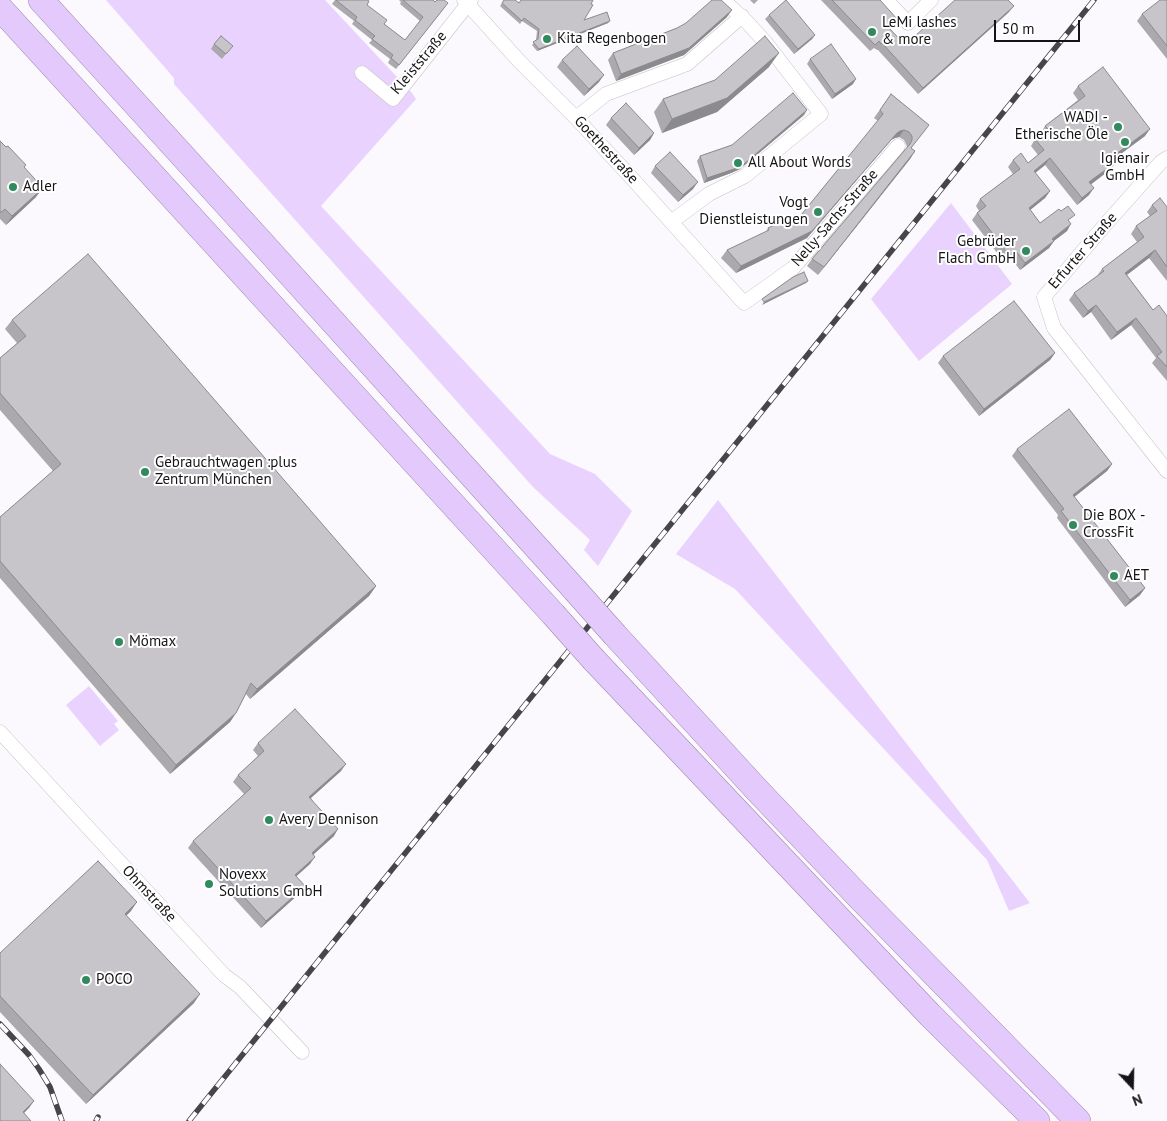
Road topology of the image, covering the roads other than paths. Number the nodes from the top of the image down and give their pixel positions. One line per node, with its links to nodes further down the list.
1 (41, 0): 18 (highway, bridge)
2 (724, 0): 7 (street)
3 (886, 0): 4 (street)
4 (931, 0)
5 (468, 1): 8 (street, Kleiststraße); 9 (street, Goethestraße)
6 (0, 8): 17 (highway, bridge)
7 (742, 16): 9 (street); 12 (street)
8 (362, 73)
9 (576, 118): 12 (street, Goethestraße)
10 (898, 146): 13 (street, Nelly-Sachs-Straße)
11 (1167, 158): 14 (street, Erfurter Straße)
12 (671, 222): 13 (street, Goethestraße)
13 (744, 302)
14 (1167, 471)
15 (0, 732): 16 (street, Ohmstraße)
16 (302, 1052)
17 (966, 1052): 19 (highway); 20 (highway)
18 (1029, 1070): 21 (highway); 22 (highway)
19 (1012, 1121)
20 (1037, 1121)
21 (1078, 1121)
22 (1094, 1121)

